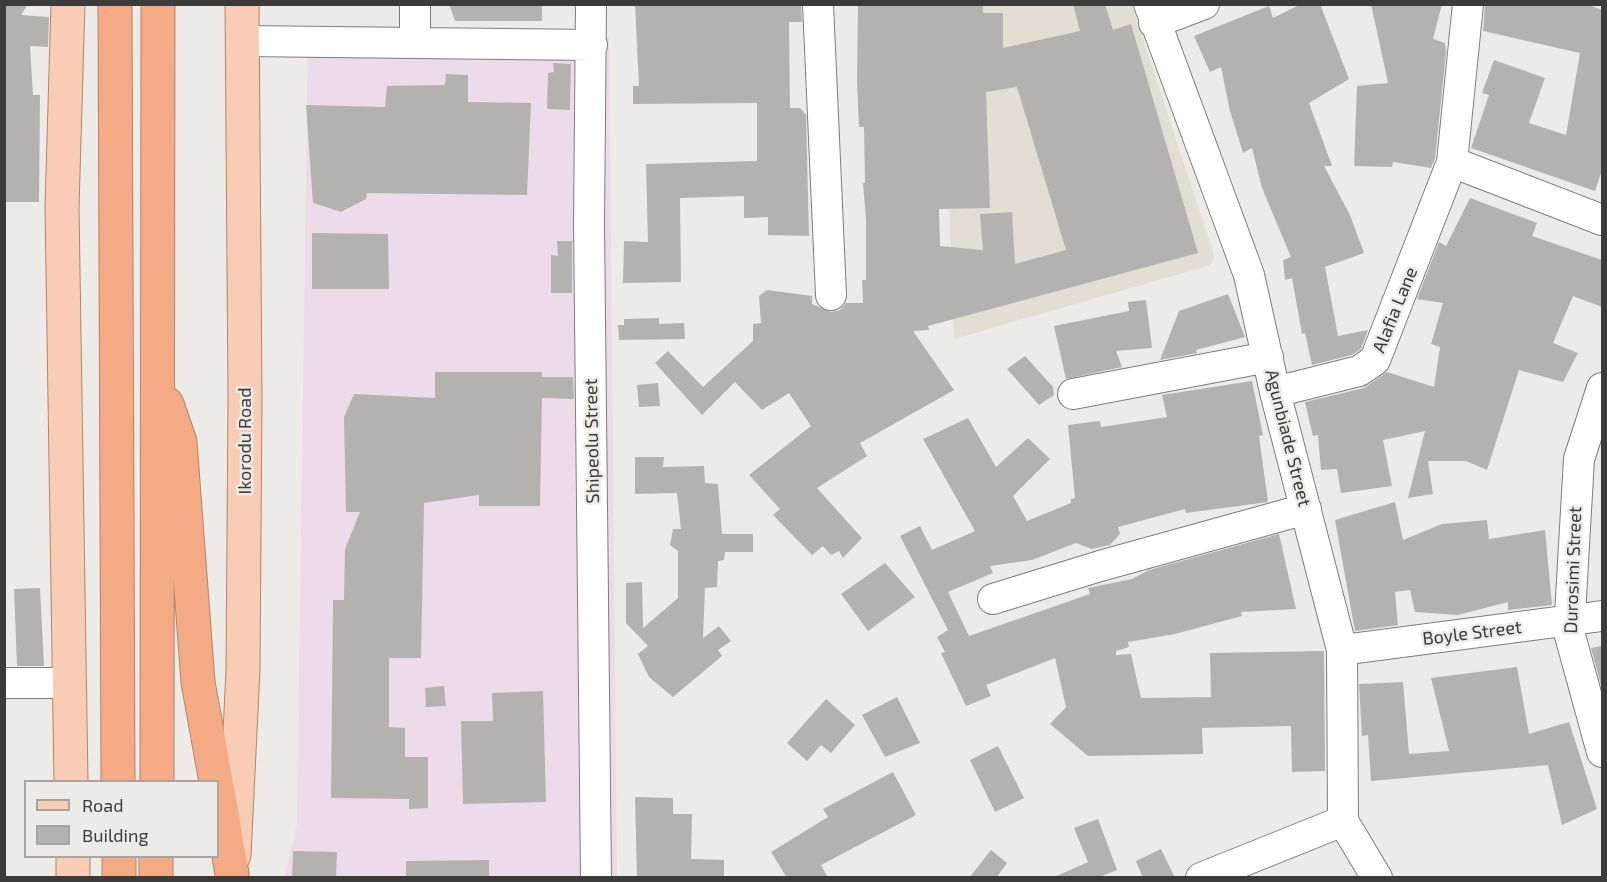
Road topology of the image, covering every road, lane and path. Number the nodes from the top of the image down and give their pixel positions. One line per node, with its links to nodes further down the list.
1 (68, 4): 28 (main road)
2 (115, 4): 31 (highway)
3 (158, 4): 18 (highway)
4 (242, 4): 11 (main road, Ikorodu Road)
5 (415, 4): 12 (street)
6 (591, 4): 13 (street, Shipeolu Street)
7 (818, 4): 16 (street)
8 (1204, 4): 10 (street)
9 (1468, 4): 14 (street, Alafia Lane)
10 (1151, 14): 17 (street, Agunbiade Street)
11 (242, 41): 12 (street); 39 (main road, Ikorodu Road)
12 (415, 42): 13 (street)
13 (592, 45): 43 (street, Shipeolu Street)
14 (1452, 162): 15 (street); 20 (street, Alafia Lane)
15 (1602, 220)
16 (831, 295)
17 (1268, 357): 20 (street, Agunbiade Street); 21 (street)
18 (157, 377): 32 (highway); 33 (highway)
19 (1602, 388): 25 (street, Durosimi Street)
20 (1275, 392): 22 (street, Agunbiade Street)
21 (1073, 394)
22 (1306, 509): 23 (street); 26 (street, Agunbiade Street)
23 (993, 599)
24 (1602, 616): 25 (street, Boyle Street)
25 (1571, 620): 26 (street, Boyle Street); 29 (street, Durosimi Street)
26 (1342, 650): 35 (street, Agunbiade Street)
27 (4, 683): 28 (street)
28 (69, 683): 30 (main road)
29 (1602, 752)
30 (71, 780)
31 (118, 780)
32 (157, 780)
33 (216, 780)
34 (219, 797): 39 (highway)
35 (1343, 821): 44 (street); 45 (street)
36 (72, 858): 40 (main road)
37 (119, 858): 41 (highway)
38 (156, 858): 42 (highway)
39 (232, 876)
40 (73, 878)
41 (119, 878)
42 (156, 878)
43 (596, 878)
44 (1202, 878)
45 (1377, 878)

